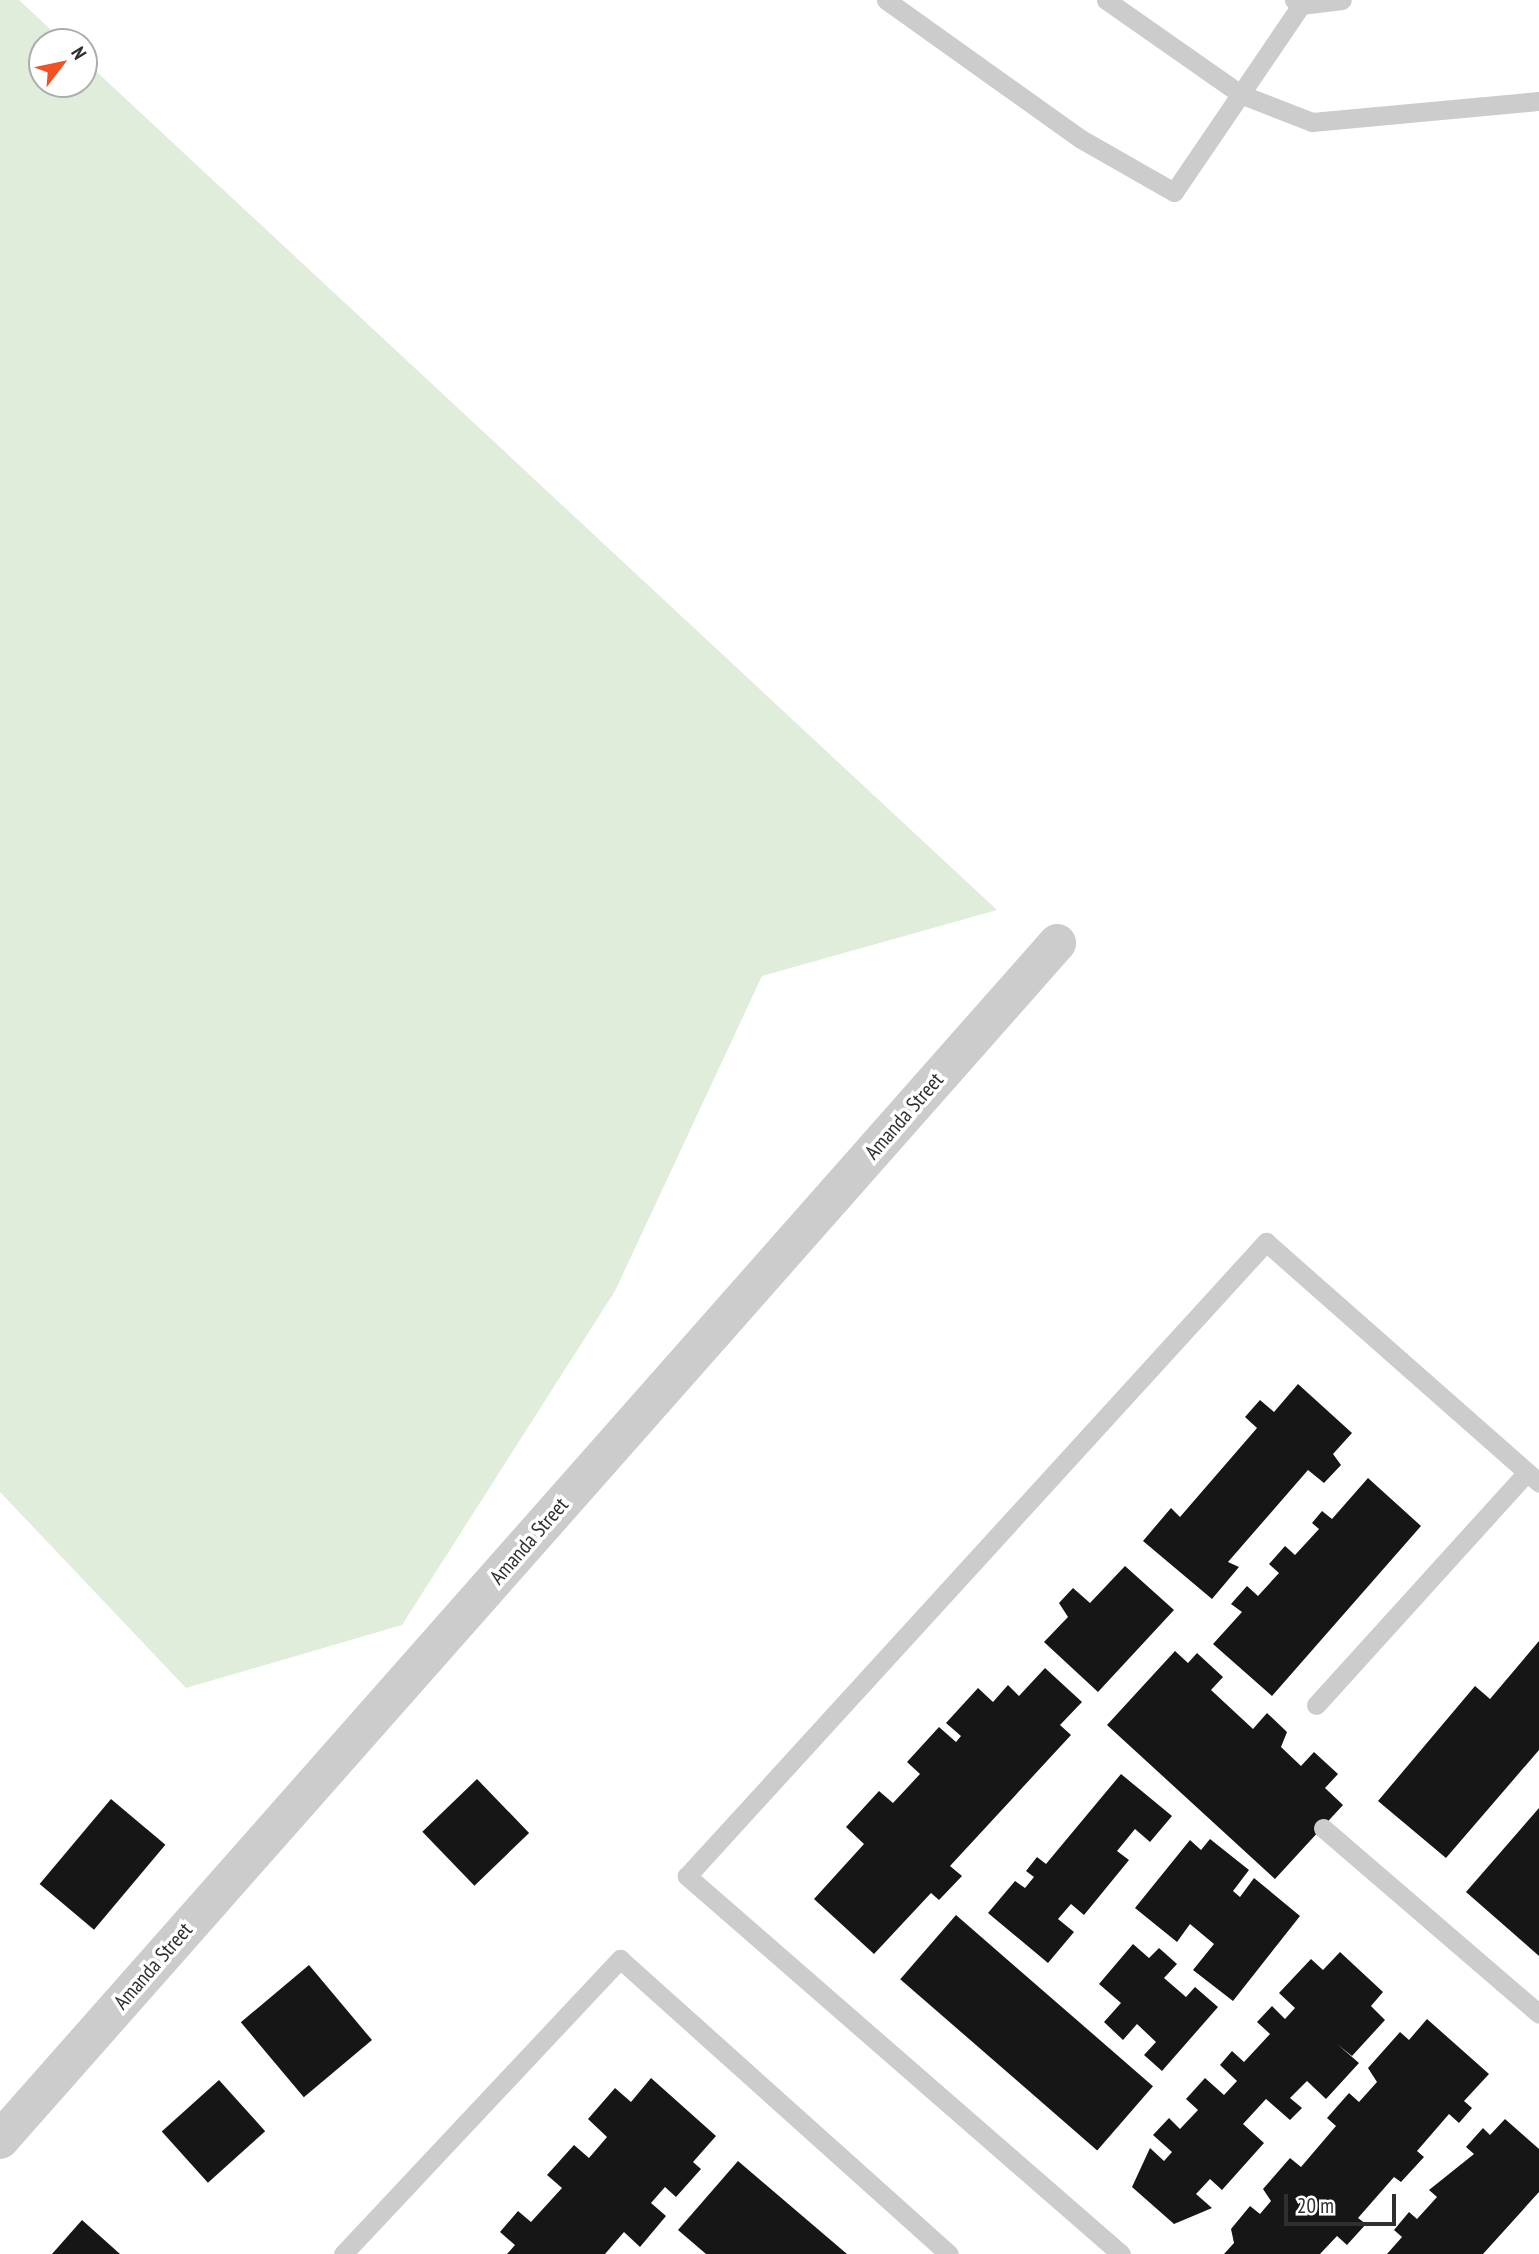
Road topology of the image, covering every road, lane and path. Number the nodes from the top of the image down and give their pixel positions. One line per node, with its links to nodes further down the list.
1 (886, 0): 5 (lane)
2 (1107, 0): 5 (lane)
3 (1342, 0): 4 (lane)
4 (1298, 3): 5 (lane)
5 (1240, 94): 6 (lane)
6 (1539, 102)
7 (1057, 943): 12 (street, Amanda Street)
8 (1533, 1477): 9 (lane); 15 (lane)
9 (1316, 1705)
10 (1323, 1828): 11 (lane)
11 (1539, 2014)
12 (0, 2140)
13 (343, 2254): 14 (lane)
14 (949, 2254)
15 (1121, 2254)

